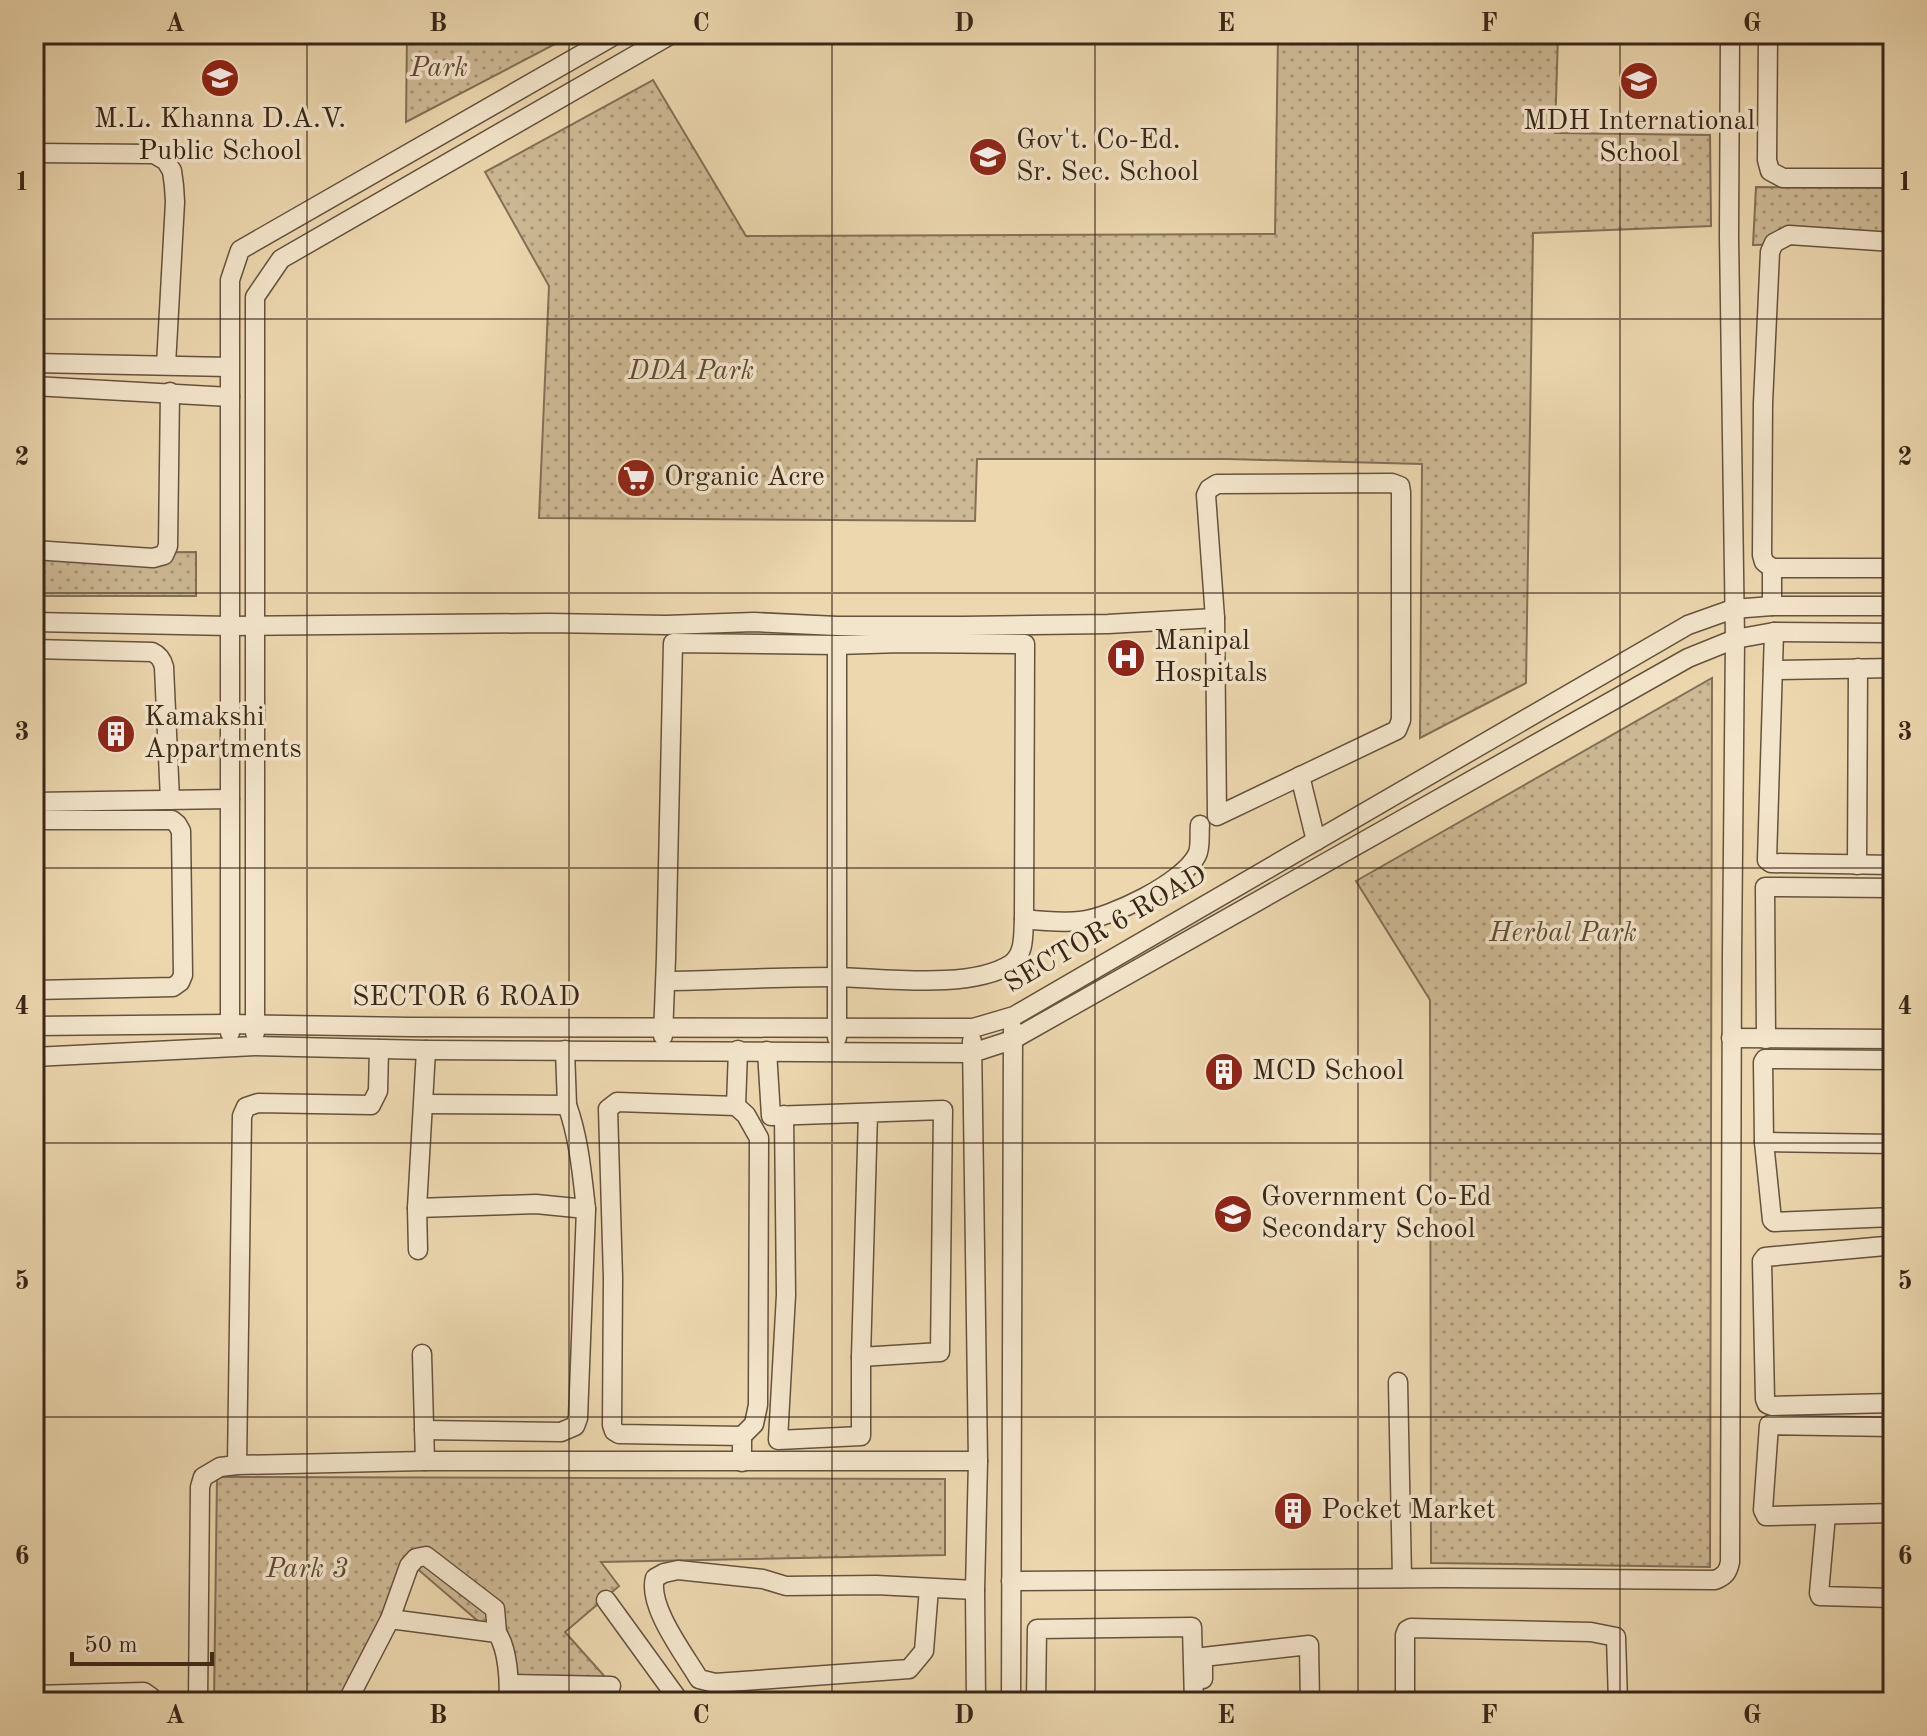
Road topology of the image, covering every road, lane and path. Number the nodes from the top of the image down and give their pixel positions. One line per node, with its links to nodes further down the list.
1 (617, 34): 10 (street)
2 (672, 34): 23 (street)
3 (1730, 34): 19 (street)
4 (1768, 34): 6 (street)
5 (34, 153): 9 (street)
6 (1893, 178)
7 (1893, 242): 15 (street)
8 (34, 363): 9 (street)
9 (166, 365): 10 (street)
10 (229, 367): 13 (street)
11 (34, 386): 12 (street)
12 (170, 392): 13 (street); 14 (street)
13 (230, 397): 22 (street)
14 (34, 550)
15 (1772, 568): 16 (street); 17 (street)
16 (1893, 568)
17 (1772, 606): 18 (street, SECTOR 6 ROAD); 19 (street, SECTOR 6 ROAD)
18 (1893, 606)
19 (1733, 609): 26 (street); 38 (street, SECTOR 6 ROAD)
20 (1215, 618): 23 (street); 32 (street); 32 (street)
21 (34, 622): 22 (street)
22 (230, 626): 23 (street); 33 (street)
23 (255, 626): 48 (street)
24 (1774, 632): 25 (street, SECTOR 6 ROAD); 26 (street, SECTOR 6 ROAD); 31 (street)
25 (1893, 633)
26 (1735, 639): 53 (street); 56 (street, SECTOR 6 ROAD)
27 (837, 645): 42 (street); 43 (street); 44 (street)
28 (34, 649): 34 (street)
29 (1858, 668): 30 (street); 31 (street); 39 (street)
30 (1893, 668)
31 (1773, 670): 39 (street)
32 (1300, 776): 38 (street)
33 (230, 799): 34 (street); 47 (street)
34 (170, 800): 35 (street)
35 (34, 802)
36 (34, 820): 45 (street)
37 (1200, 825): 42 (street)
38 (1316, 841): 46 (street, SECTOR 6 ROAD)
39 (1857, 865): 40 (street)
40 (1893, 865)
41 (1893, 888): 54 (street)
42 (1024, 919): 43 (street)
43 (836, 977): 44 (street); 51 (street)
44 (666, 981): 50 (street)
45 (34, 990)
46 (1014, 1016): 52 (street, SECTOR 6 ROAD); 56 (street)
47 (230, 1024): 48 (street, SECTOR 6 ROAD); 49 (street, SECTOR 6 ROAD); 58 (street)
48 (255, 1024): 50 (street, SECTOR 6 ROAD); 57 (street)
49 (34, 1026)
50 (664, 1026): 51 (street, SECTOR 6 ROAD); 62 (street)
51 (837, 1027): 52 (street, SECTOR 6 ROAD); 65 (street)
52 (973, 1028): 66 (street)
53 (1731, 1038): 54 (street); 94 (street)
54 (1766, 1039): 55 (street)
55 (1893, 1039)
56 (1012, 1040): 66 (street, SECTOR 6 ROAD); 95 (street)
57 (255, 1046): 58 (street, SECTOR 6 ROAD); 59 (street, SECTOR 6 ROAD)
58 (231, 1048): 67 (street, SECTOR 6 ROAD)
59 (379, 1049): 60 (street, SECTOR 6 ROAD); 91 (street)
60 (426, 1050): 61 (street, SECTOR 6 ROAD); 69 (street)
61 (565, 1050): 62 (street, SECTOR 6 ROAD); 70 (street)
62 (662, 1050): 63 (street, SECTOR 6 ROAD)
63 (738, 1050): 64 (street, SECTOR 6 ROAD); 71 (street)
64 (767, 1051): 65 (street, SECTOR 6 ROAD); 73 (street)
65 (837, 1051): 66 (street, SECTOR 6 ROAD)
66 (972, 1053): 89 (street)
67 (34, 1057)
68 (1893, 1060): 74 (street)
69 (424, 1104): 70 (street); 76 (street)
70 (567, 1105): 77 (street)
71 (736, 1106): 87 (street); 87 (street)
72 (868, 1113): 73 (street); 82 (street); 82 (street)
73 (784, 1115): 82 (street)
74 (1764, 1142): 75 (street); 78 (street)
75 (1893, 1144)
76 (417, 1208): 77 (street); 80 (street)
77 (586, 1209): 86 (street)
78 (1893, 1217)
79 (1885, 1246): 84 (street)
80 (418, 1250)
81 (422, 1354): 86 (street)
82 (861, 1357)
83 (1398, 1382): 94 (street)
84 (1893, 1403)
85 (1893, 1427): 93 (street)
86 (424, 1430): 88 (street)
87 (742, 1436): 90 (street)
88 (425, 1461): 90 (street); 91 (street)
89 (978, 1461): 90 (street); 97 (street)
90 (742, 1462)
91 (237, 1465): 108 (street)
92 (1893, 1513): 93 (street)
93 (1826, 1515): 98 (street)
94 (1402, 1578): 95 (street)
95 (1011, 1581): 104 (street)
96 (929, 1588): 96 (street); 97 (street)
97 (975, 1590): 111 (street)
98 (1893, 1598)
99 (606, 1600): 110 (street)
100 (390, 1619): 101 (street); 101 (street); 109 (street)
101 (497, 1633): 103 (street)
102 (611, 1686): 103 (street)
103 (509, 1693)
104 (1011, 1694): 105 (street)
105 (1036, 1694): 112 (street)
106 (34, 1695): 107 (street)
107 (153, 1702)
108 (198, 1702)
109 (347, 1702)
110 (680, 1702)
111 (976, 1702)
112 (1194, 1702)
113 (1203, 1702): 114 (street)
114 (1310, 1702)
115 (1405, 1702): 116 (street)
116 (1618, 1702)

